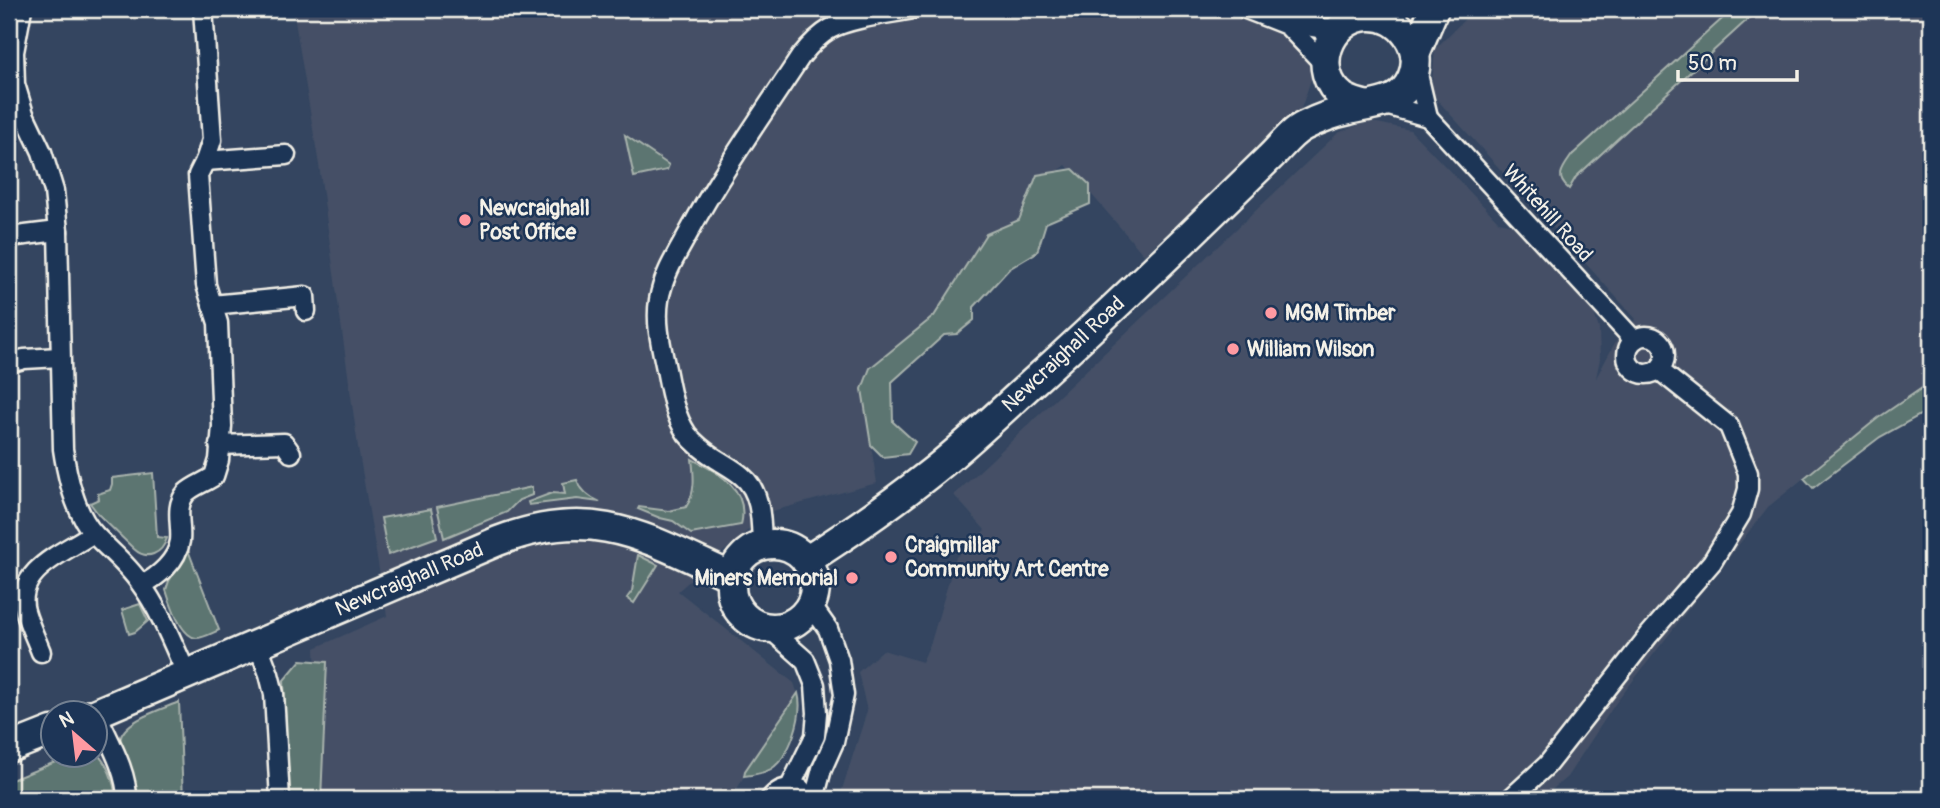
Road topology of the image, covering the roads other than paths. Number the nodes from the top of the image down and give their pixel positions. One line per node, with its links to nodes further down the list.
1 (22, 9): 12 (street)
2 (203, 9): 17 (street)
3 (912, 9): 29 (street)
4 (1246, 9): 8 (street)
5 (1417, 9): 7 (main road)
6 (1434, 9): 10 (main road, Newcraighall Road)
7 (1387, 19): 9 (main road); 10 (main road)
8 (1287, 25): 9 (street); 11 (street)
9 (1342, 25): 11 (main road, Newcraighall Road)
10 (1415, 60): 13 (main road, Newcraighall Road); 14 (street, Whitehill Road)
11 (1326, 69): 13 (main road); 15 (main road, Newcraighall Road)
12 (12, 84): 18 (street)
13 (1375, 105): 14 (street); 15 (main road, Newcraighall Road)
14 (1428, 117): 22 (street, Whitehill Road)
15 (1302, 127): 30 (main road, Newcraighall Road)
16 (286, 155): 17 (street)
17 (205, 161): 20 (street)
18 (58, 231): 19 (street); 23 (street)
19 (9, 237)
20 (212, 305): 21 (street); 26 (street)
21 (306, 311)
22 (1634, 340): 25 (street); 25 (street)
23 (60, 357): 24 (street); 28 (street)
24 (9, 363)
25 (1659, 370): 47 (street)
26 (219, 445): 27 (street); 32 (street)
27 (291, 453)
28 (93, 533): 32 (street); 36 (street)
29 (762, 545): 30 (main road); 31 (main road)
30 (806, 561): 33 (main road)
31 (732, 577): 34 (main road); 35 (main road, Newcraighall Road)
32 (142, 585): 37 (street)
33 (811, 605): 34 (main road); 46 (street)
34 (770, 629): 42 (street)
35 (258, 645): 37 (main road, Newcraighall Road); 44 (street)
36 (41, 652)
37 (187, 675): 38 (main road, Newcraighall Road)
38 (108, 709)
39 (38, 737): 41 (main road)
40 (108, 741): 43 (street)
41 (9, 748)
42 (790, 787): 45 (street); 46 (street)
43 (127, 799)
44 (280, 799)
45 (770, 799)
46 (813, 799)
47 (1510, 799)

